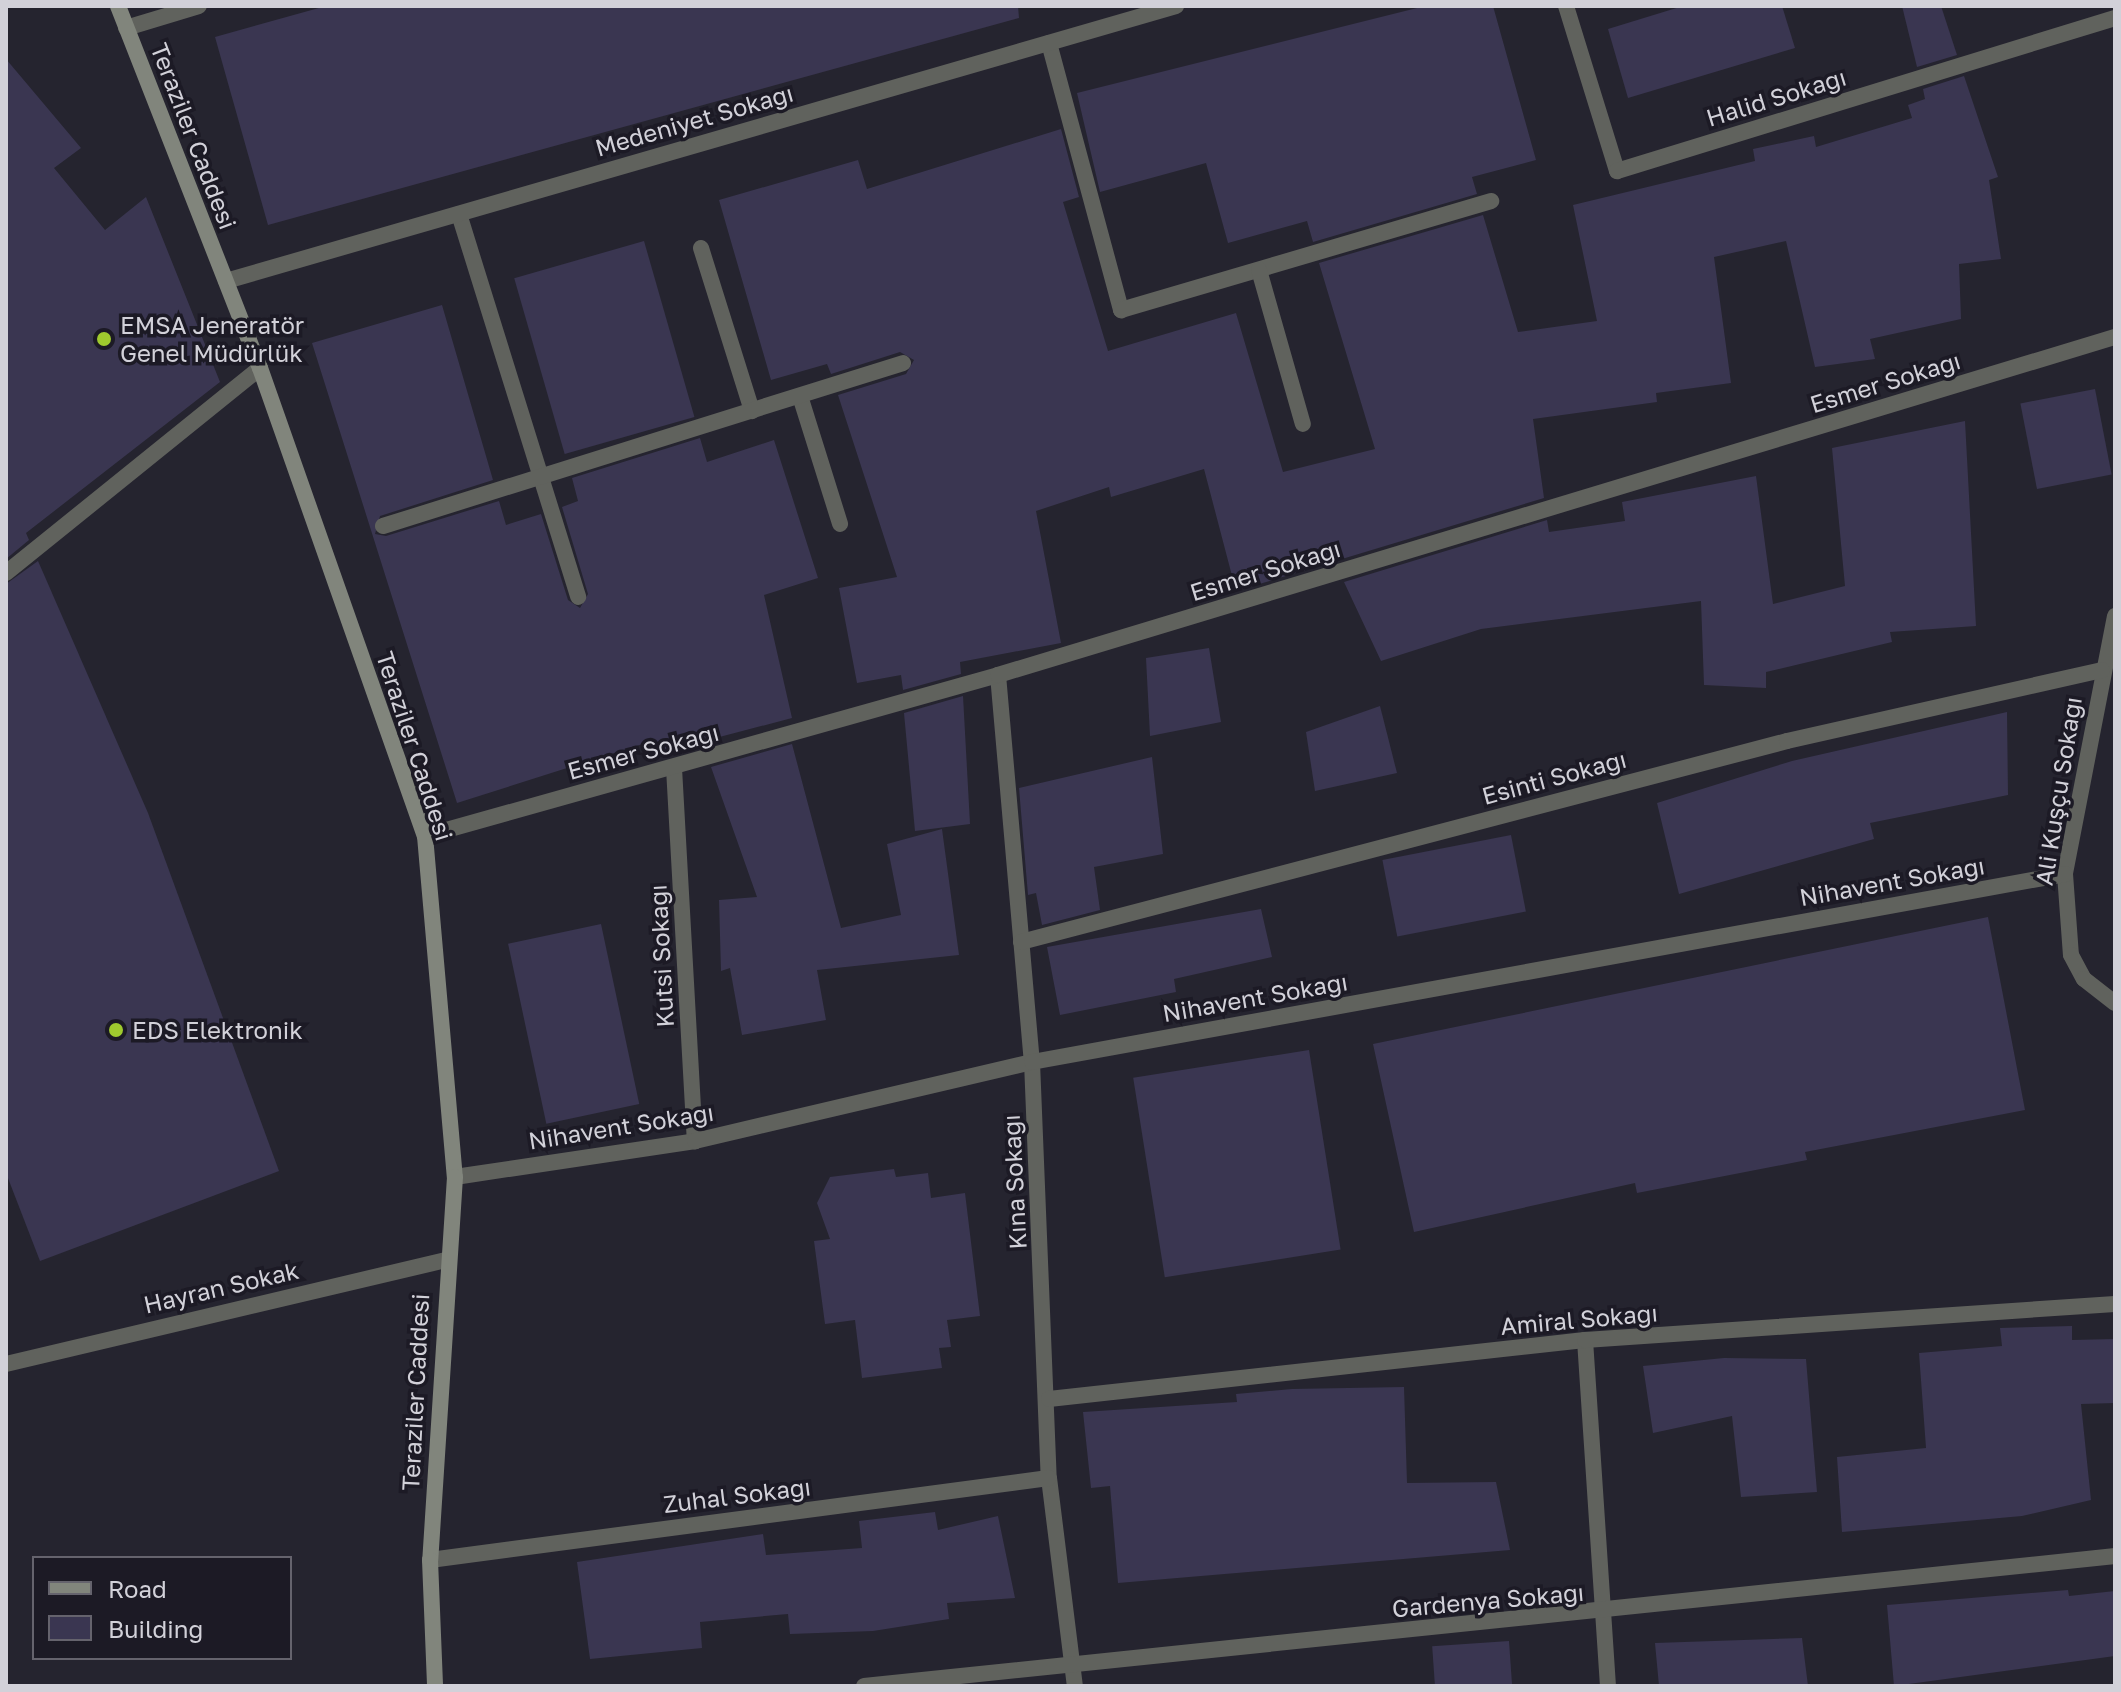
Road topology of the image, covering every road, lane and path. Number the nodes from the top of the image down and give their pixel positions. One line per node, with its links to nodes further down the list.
1 (118, 6): 6 (main road, Teraziler Caddesi)
2 (199, 6): 6 (street)
3 (1176, 6): 7 (street, Medeniyet Sokağı)
4 (1566, 6): 5 (street, Halid Sokağı)
5 (2115, 18)
6 (126, 28): 12 (main road, Teraziler Caddesi)
7 (1049, 43): 9 (street, Medeniyet Sokağı); 11 (street)
8 (1491, 201): 11 (street)
9 (459, 214): 12 (street, Medeniyet Sokağı); 19 (street)
10 (701, 248): 17 (street)
11 (1259, 270): 18 (street)
12 (226, 281): 15 (main road, Teraziler Caddesi)
13 (2115, 337): 26 (street, Esmer Sokağı)
14 (903, 363): 16 (street)
15 (260, 368): 22 (street); 28 (main road, Teraziler Caddesi)
16 (800, 396): 17 (street); 20 (street)
17 (752, 411): 19 (street)
18 (1303, 424)
19 (540, 477): 21 (street); 23 (street)
20 (840, 524)
21 (383, 526)
22 (6, 573)
23 (578, 597)
24 (2115, 616): 25 (street, Ali Kuşçu Sokağı)
25 (2102, 670): 29 (street, Ali Kuşçu Sokağı); 30 (street, Esinti Sokağı)
26 (998, 675): 27 (street, Esmer Sokağı); 30 (street, Kına Sokağı)
27 (674, 768): 28 (street, Esmer Sokağı); 33 (street, Kutsi Sokağı)
28 (425, 836): 34 (main road, Teraziler Caddesi)
29 (2065, 874): 31 (street, Ali Kuşçu Sokağı); 32 (street, Nihavent Sokağı)
30 (1021, 942): 32 (street, Kına Sokağı)
31 (2115, 1003)
32 (1032, 1062): 33 (street, Nihavent Sokağı); 39 (street, Kına Sokağı)
33 (695, 1141): 34 (street, Nihavent Sokağı)
34 (455, 1177): 35 (main road, Teraziler Caddesi)
35 (447, 1260): 38 (street, Hayran Sokak); 42 (main road, Teraziler Caddesi)
36 (2115, 1304): 37 (street, Amiral Sokağı)
37 (1585, 1340): 39 (street, Amiral Sokağı); 43 (street)
38 (6, 1364)
39 (1049, 1399): 40 (street, Kına Sokağı)
40 (1049, 1478): 42 (street, Zuhal Sokağı); 44 (street, Kına Sokağı)
41 (2115, 1556): 43 (street, Gardenya Sokağı)
42 (430, 1560): 45 (main road, Teraziler Caddesi)
43 (1607, 1614): 44 (street, Gardenya Sokağı); 48 (street)
44 (1073, 1659): 46 (street, Gardenya Sokağı); 47 (street, Kına Sokağı)
45 (435, 1686)
46 (864, 1686)
47 (1075, 1686)
48 (1608, 1686)

